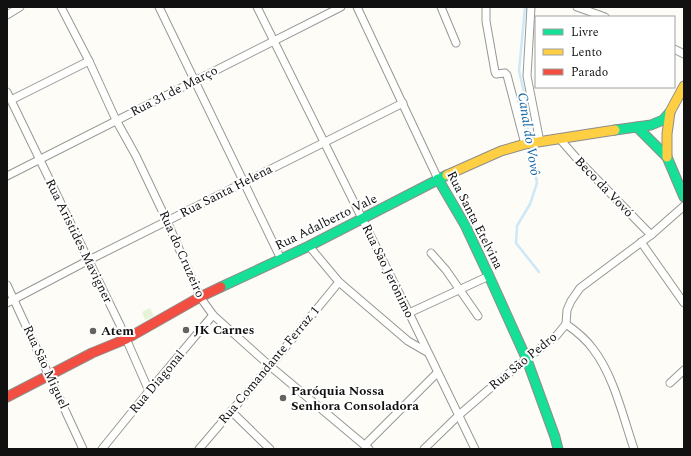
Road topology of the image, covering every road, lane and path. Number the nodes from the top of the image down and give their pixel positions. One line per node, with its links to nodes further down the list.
1 (20, 7): 11 (street)
2 (61, 7): 17 (street, Rua do Cruzeiro)
3 (159, 7): 18 (street)
4 (257, 7): 13 (street, Rua São Jerônimo)
5 (341, 7): 13 (street, Rua 31 de Março)
6 (358, 7): 22 (street, Rua Santa Etelvina)
7 (441, 7): 14 (street)
8 (486, 7): 28 (street)
9 (531, 7): 28 (street)
10 (577, 7): 12 (street)
11 (7, 15)
12 (602, 16)
13 (274, 42): 18 (street, Rua 31 de Março); 27 (street, Rua São Jerônimo)
14 (456, 43)
15 (675, 50): 16 (street)
16 (684, 54)
17 (89, 61): 21 (street); 24 (street, Rua do Cruzeiro)
18 (194, 81): 24 (street, Rua 31 de Março); 33 (street)
19 (684, 86): 23 (street)
20 (7, 92): 21 (street, Rua Aristides Mavigner)
21 (11, 100): 30 (street, Rua Aristides Mavigner)
22 (402, 103): 27 (street, Rua Santa Helena); 32 (street, Rua Santa Etelvina)
23 (670, 112): 25 (street, Rua Adalberto Vale); 29 (street)
24 (116, 120): 30 (street, Rua 31 de Março); 37 (street, Rua do Cruzeiro)
25 (637, 127): 26 (street, Rua Adalberto Vale); 29 (street)
26 (559, 138): 28 (street, Rua Adalberto Vale); 38 (street, Beco da Vovó)
27 (323, 142): 33 (street, Rua Santa Helena); 36 (street, Rua São Jerônimo)
28 (532, 143): 32 (street, Rua Adalberto Vale)
29 (667, 157): 34 (street)
30 (40, 159): 31 (street, Rua 31 de Março); 43 (street, Rua Aristides Mavigner)
31 (7, 176)
32 (438, 179): 36 (street, Rua Adalberto Vale); 44 (street, Rua Santa Etelvina)
33 (245, 183): 37 (street, Rua Santa Helena); 42 (street)
34 (683, 194)
35 (684, 206): 38 (street, Rua São Pedro)
36 (363, 219): 40 (street, Rua Adalberto Vale); 52 (street, Rua São Jerônimo)
37 (167, 221): 43 (street, Rua Santa Helena); 48 (street, Rua do Cruzeiro)
38 (651, 234): 39 (street, Rua São Pedro)
39 (641, 242): 51 (street); 55 (street, Rua São Pedro)
40 (309, 246): 42 (street, Rua Adalberto Vale); 45 (street)
41 (431, 253): 47 (street)
42 (281, 259): 48 (street, Rua Adalberto Vale)
43 (89, 260): 49 (street, Rua Santa Helena); 56 (street, Rua Aristides Mavigner)
44 (489, 276): 47 (street); 58 (street, Rua Santa Etelvina)
45 (339, 282): 57 (street); 59 (street, Rua Comandante Ferraz 1)
46 (7, 285): 49 (street, Rua São Miguel)
47 (460, 290): 52 (street); 54 (street)
48 (200, 297): 53 (street, Rua do Cruzeiro); 56 (street, Rua Adalberto Vale)
49 (14, 300): 50 (street, Rua Santa Helena); 62 (street, Rua São Miguel)
50 (7, 303)
51 (684, 303)
52 (410, 313): 57 (street, Rua São Jerônimo)
53 (213, 315): 59 (street, Rua do Cruzeiro); 64 (street, Rua Diagonal)
54 (478, 316)
55 (566, 324): 58 (street, Rua São Pedro); 76 (street)
56 (126, 339): 62 (street, Rua Adalberto Vale); 64 (street, Rua Aristides Mavigner)
57 (428, 352): 61 (street, Rua São Jerônimo)
58 (527, 360): 67 (street, Rua São Pedro); 75 (street, Rua Santa Etelvina)
59 (270, 366): 66 (street, Rua Comandante Ferraz 1); 68 (street, Rua do Cruzeiro)
60 (684, 370): 63 (street)
61 (438, 373): 67 (street, Rua São Jerônimo); 68 (street)
62 (50, 376): 65 (street, Rua Adalberto Vale); 69 (street, Rua São Miguel)
63 (670, 383)
64 (148, 391): 70 (street, Rua Diagonal)
65 (7, 397)
66 (231, 411): 71 (street, Rua Comandante Ferraz 1); 72 (street)
67 (459, 415): 73 (street, Rua São Pedro); 74 (street, Rua São Jerônimo)
68 (367, 447)
69 (83, 449)
70 (102, 449)
71 (199, 449)
72 (270, 449)
73 (424, 449)
74 (476, 449)
75 (558, 449)
76 (634, 449)

